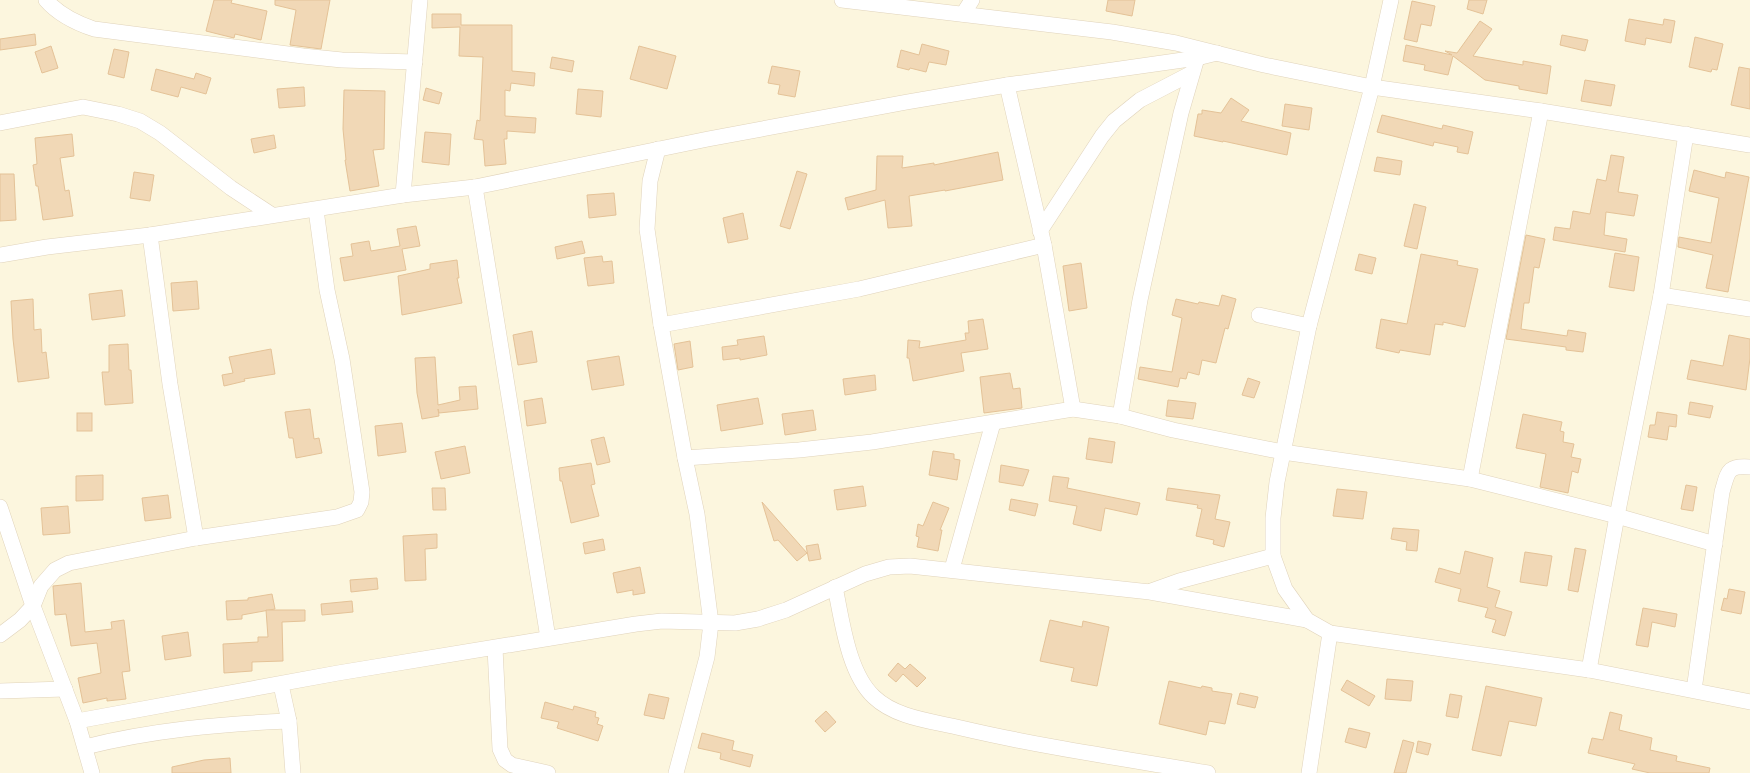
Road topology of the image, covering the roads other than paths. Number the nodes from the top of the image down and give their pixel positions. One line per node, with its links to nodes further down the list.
1 (46, 0): 9 (street)
2 (420, 0): 9 (street)
3 (842, 0): 6 (street)
4 (972, 0): 6 (street)
5 (1391, 0): 12 (street)
6 (963, 14): 7 (street)
7 (1217, 53): 8 (street); 12 (street)
8 (1197, 58): 10 (street); 11 (street)
9 (416, 62): 19 (street)
10 (1192, 73): 22 (street); 32 (street)
11 (1007, 85): 17 (street); 22 (street)
12 (1372, 87): 13 (street); 30 (street)
13 (1541, 111): 15 (street); 37 (street)
14 (0, 123): 21 (street)
15 (1686, 134): 16 (street); 26 (street)
16 (1750, 145)
17 (658, 149): 18 (street); 29 (street)
18 (475, 187): 19 (street); 51 (street)
19 (403, 195): 20 (street)
20 (316, 210): 21 (street); 40 (street)
21 (272, 215): 23 (street)
22 (1040, 231): 24 (street)
23 (150, 234): 25 (street); 40 (street)
24 (1044, 246): 29 (street); 31 (street)
25 (0, 255)
26 (1661, 295): 27 (street); 39 (street)
27 (1750, 309)
28 (1259, 315): 30 (street)
29 (661, 325): 35 (street)
30 (1309, 326): 34 (street)
31 (1073, 409): 32 (street); 33 (street)
32 (1120, 416): 34 (street)
33 (993, 423): 35 (street); 43 (street)
34 (1283, 452): 37 (street); 42 (street)
35 (685, 458): 48 (street)
36 (1750, 467): 41 (street)
37 (1470, 479): 39 (street)
38 (0, 507): 46 (street)
39 (1617, 516): 41 (street); 53 (street)
40 (196, 538): 46 (street)
41 (1715, 544): 56 (street)
42 (1273, 556): 45 (street); 47 (street)
43 (952, 569): 44 (street); 45 (street)
44 (835, 587): 48 (street); 67 (street)
45 (1150, 592): 47 (street)
46 (33, 606): 50 (street); 55 (street)
47 (1307, 620): 49 (street)
48 (711, 623): 51 (street); 66 (street)
49 (1330, 633): 53 (street); 68 (street)
50 (0, 635)
51 (548, 638): 52 (street)
52 (495, 648): 54 (street); 62 (street)
53 (1589, 670): 56 (street)
54 (281, 685): 59 (street); 60 (street)
55 (65, 690): 57 (street); 59 (street)
56 (1694, 690): 58 (street)
57 (0, 691)
58 (1750, 702)
59 (77, 721): 61 (street)
60 (289, 721): 61 (street); 64 (street)
61 (85, 747): 63 (street)
62 (521, 770): 65 (street)
63 (92, 773)
64 (293, 773)
65 (548, 773)
66 (676, 773)
67 (1208, 773)
68 (1309, 773)

